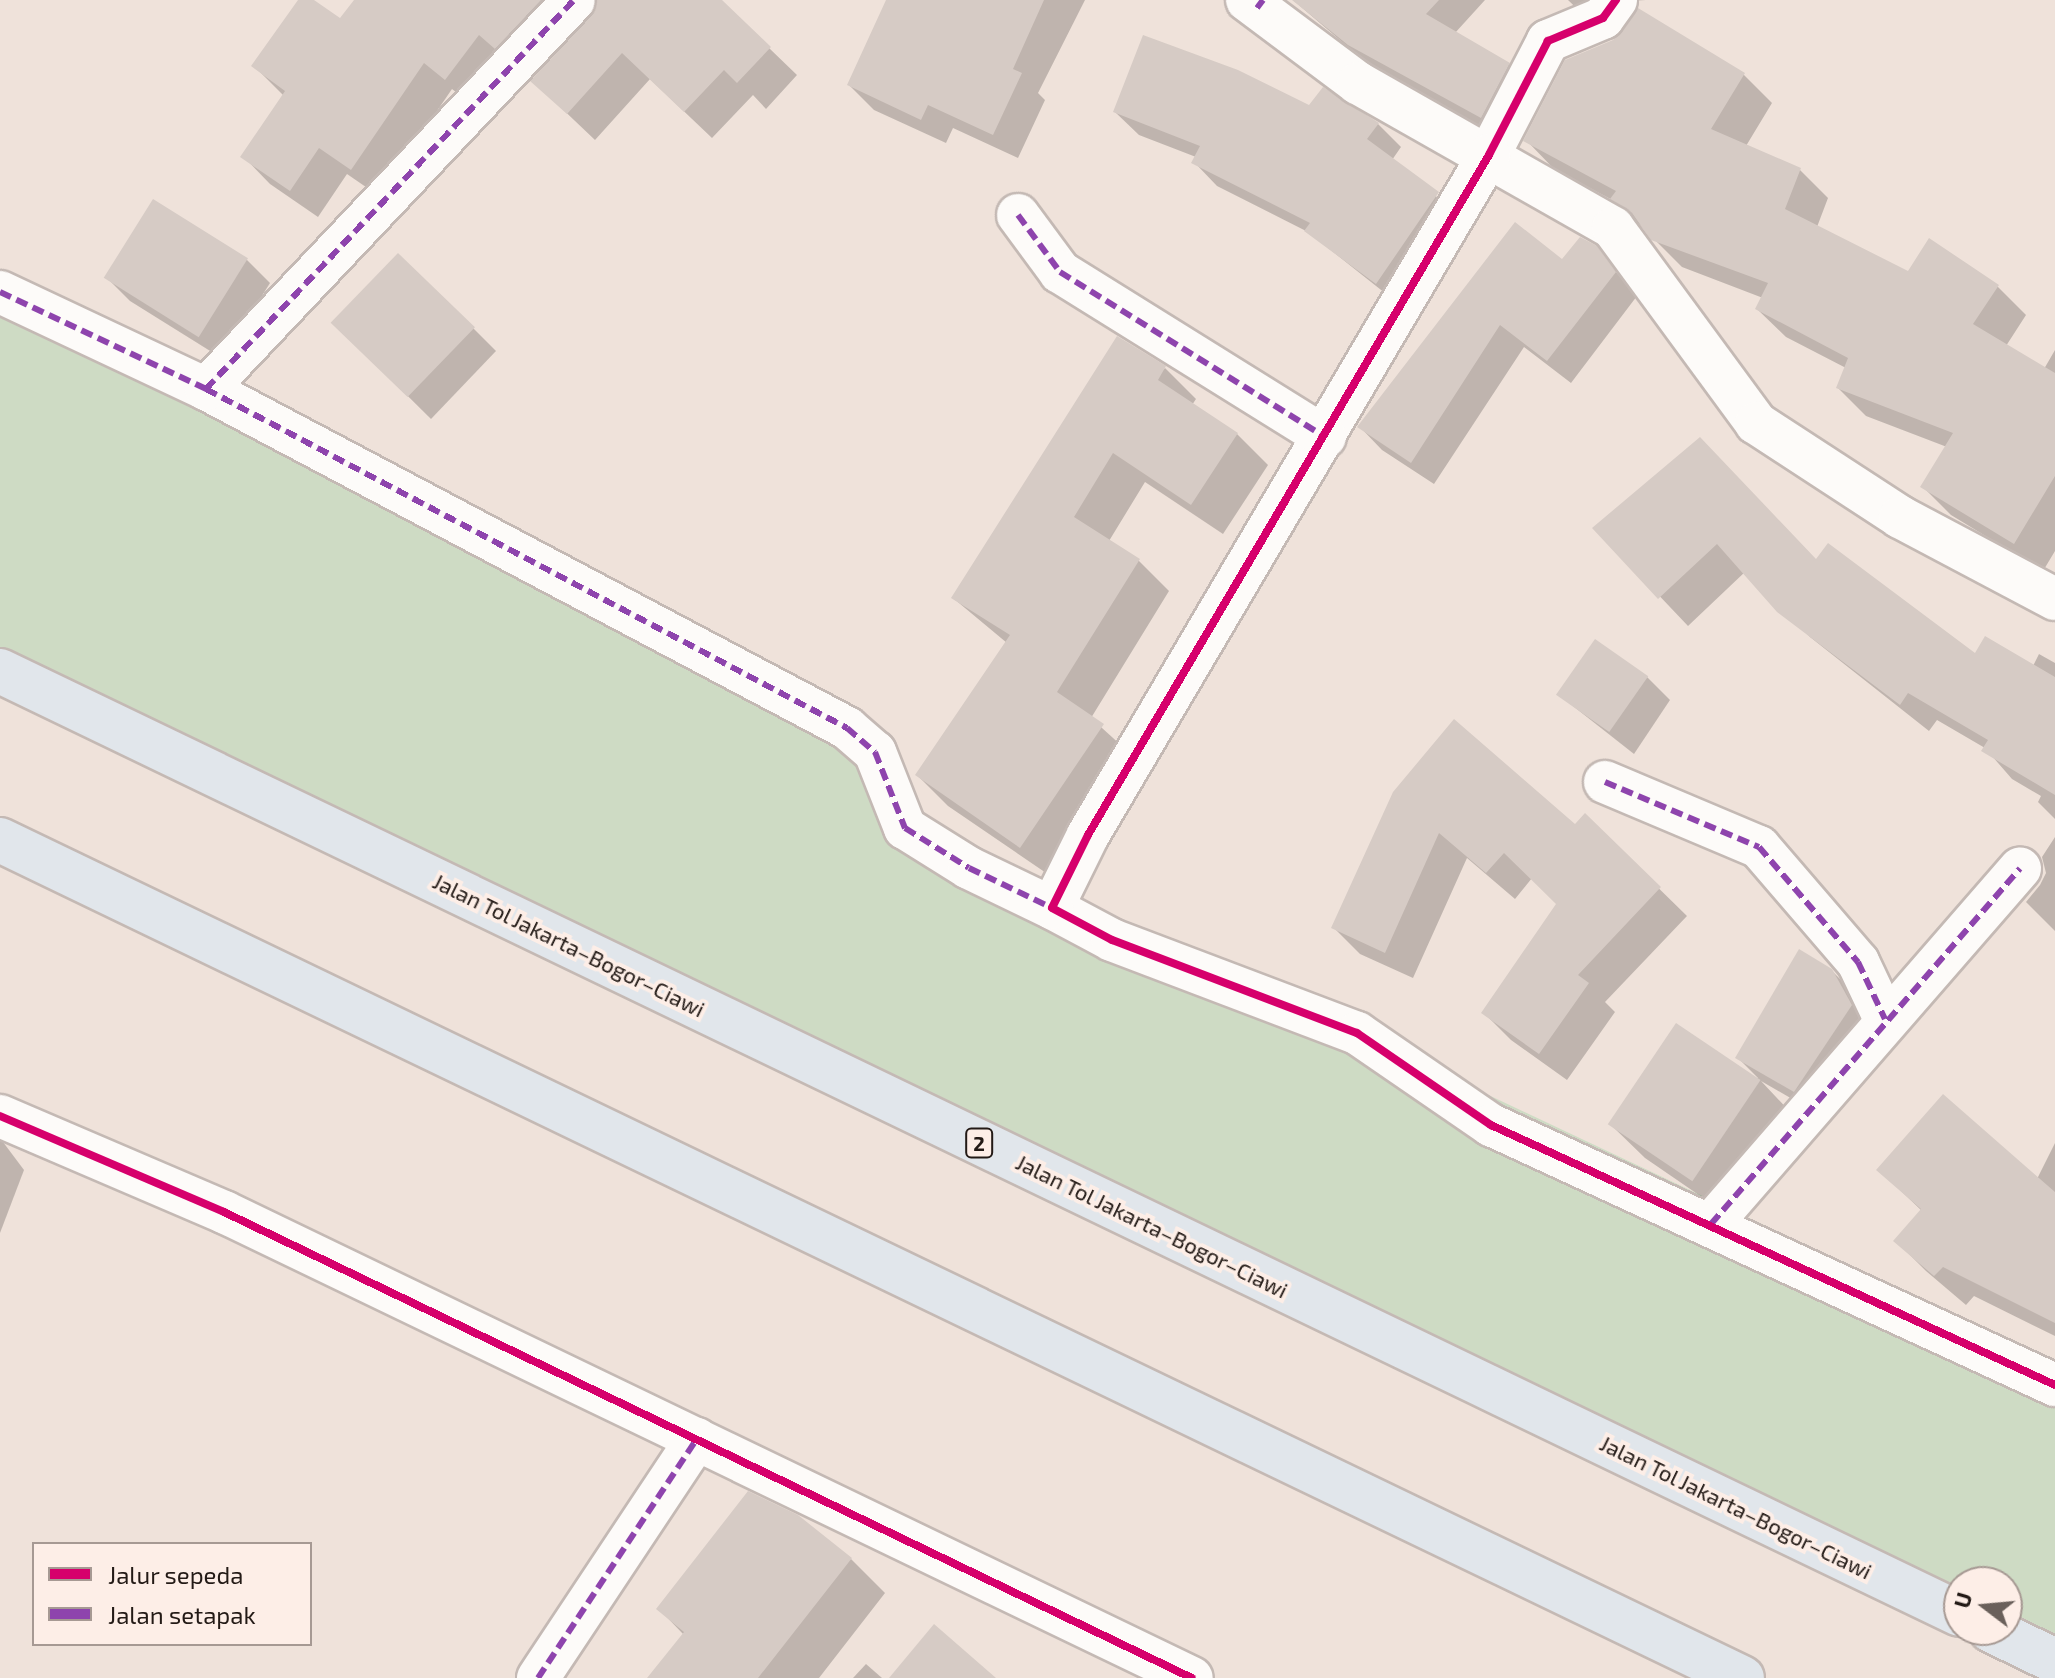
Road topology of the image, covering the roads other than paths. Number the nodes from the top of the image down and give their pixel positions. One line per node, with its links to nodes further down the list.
1 (574, 0): 7 (street)
2 (1616, 0): 4 (street)
3 (1255, 3): 4 (street)
4 (1489, 155): 8 (street); 9 (street)
5 (1018, 215): 8 (street)
6 (0, 292): 7 (street)
7 (206, 389): 14 (street)
8 (1325, 437): 14 (street)
9 (2055, 599)
10 (0, 671): 20 (highway, Jalan Tol Jakarta–Bogor–Ciawi / 2)
11 (1605, 782): 15 (street)
12 (0, 840): 25 (highway)
13 (2020, 869): 15 (street)
14 (1052, 908): 17 (street)
15 (1885, 1019): 17 (street)
16 (0, 1116): 19 (street)
17 (1711, 1224): 18 (street)
18 (2055, 1385)
19 (697, 1439): 23 (street); 24 (street)
20 (1943, 1606)
21 (2023, 1646): 22 (highway)
22 (2055, 1661)
23 (1171, 1674)
24 (538, 1678)
25 (1742, 1678)

